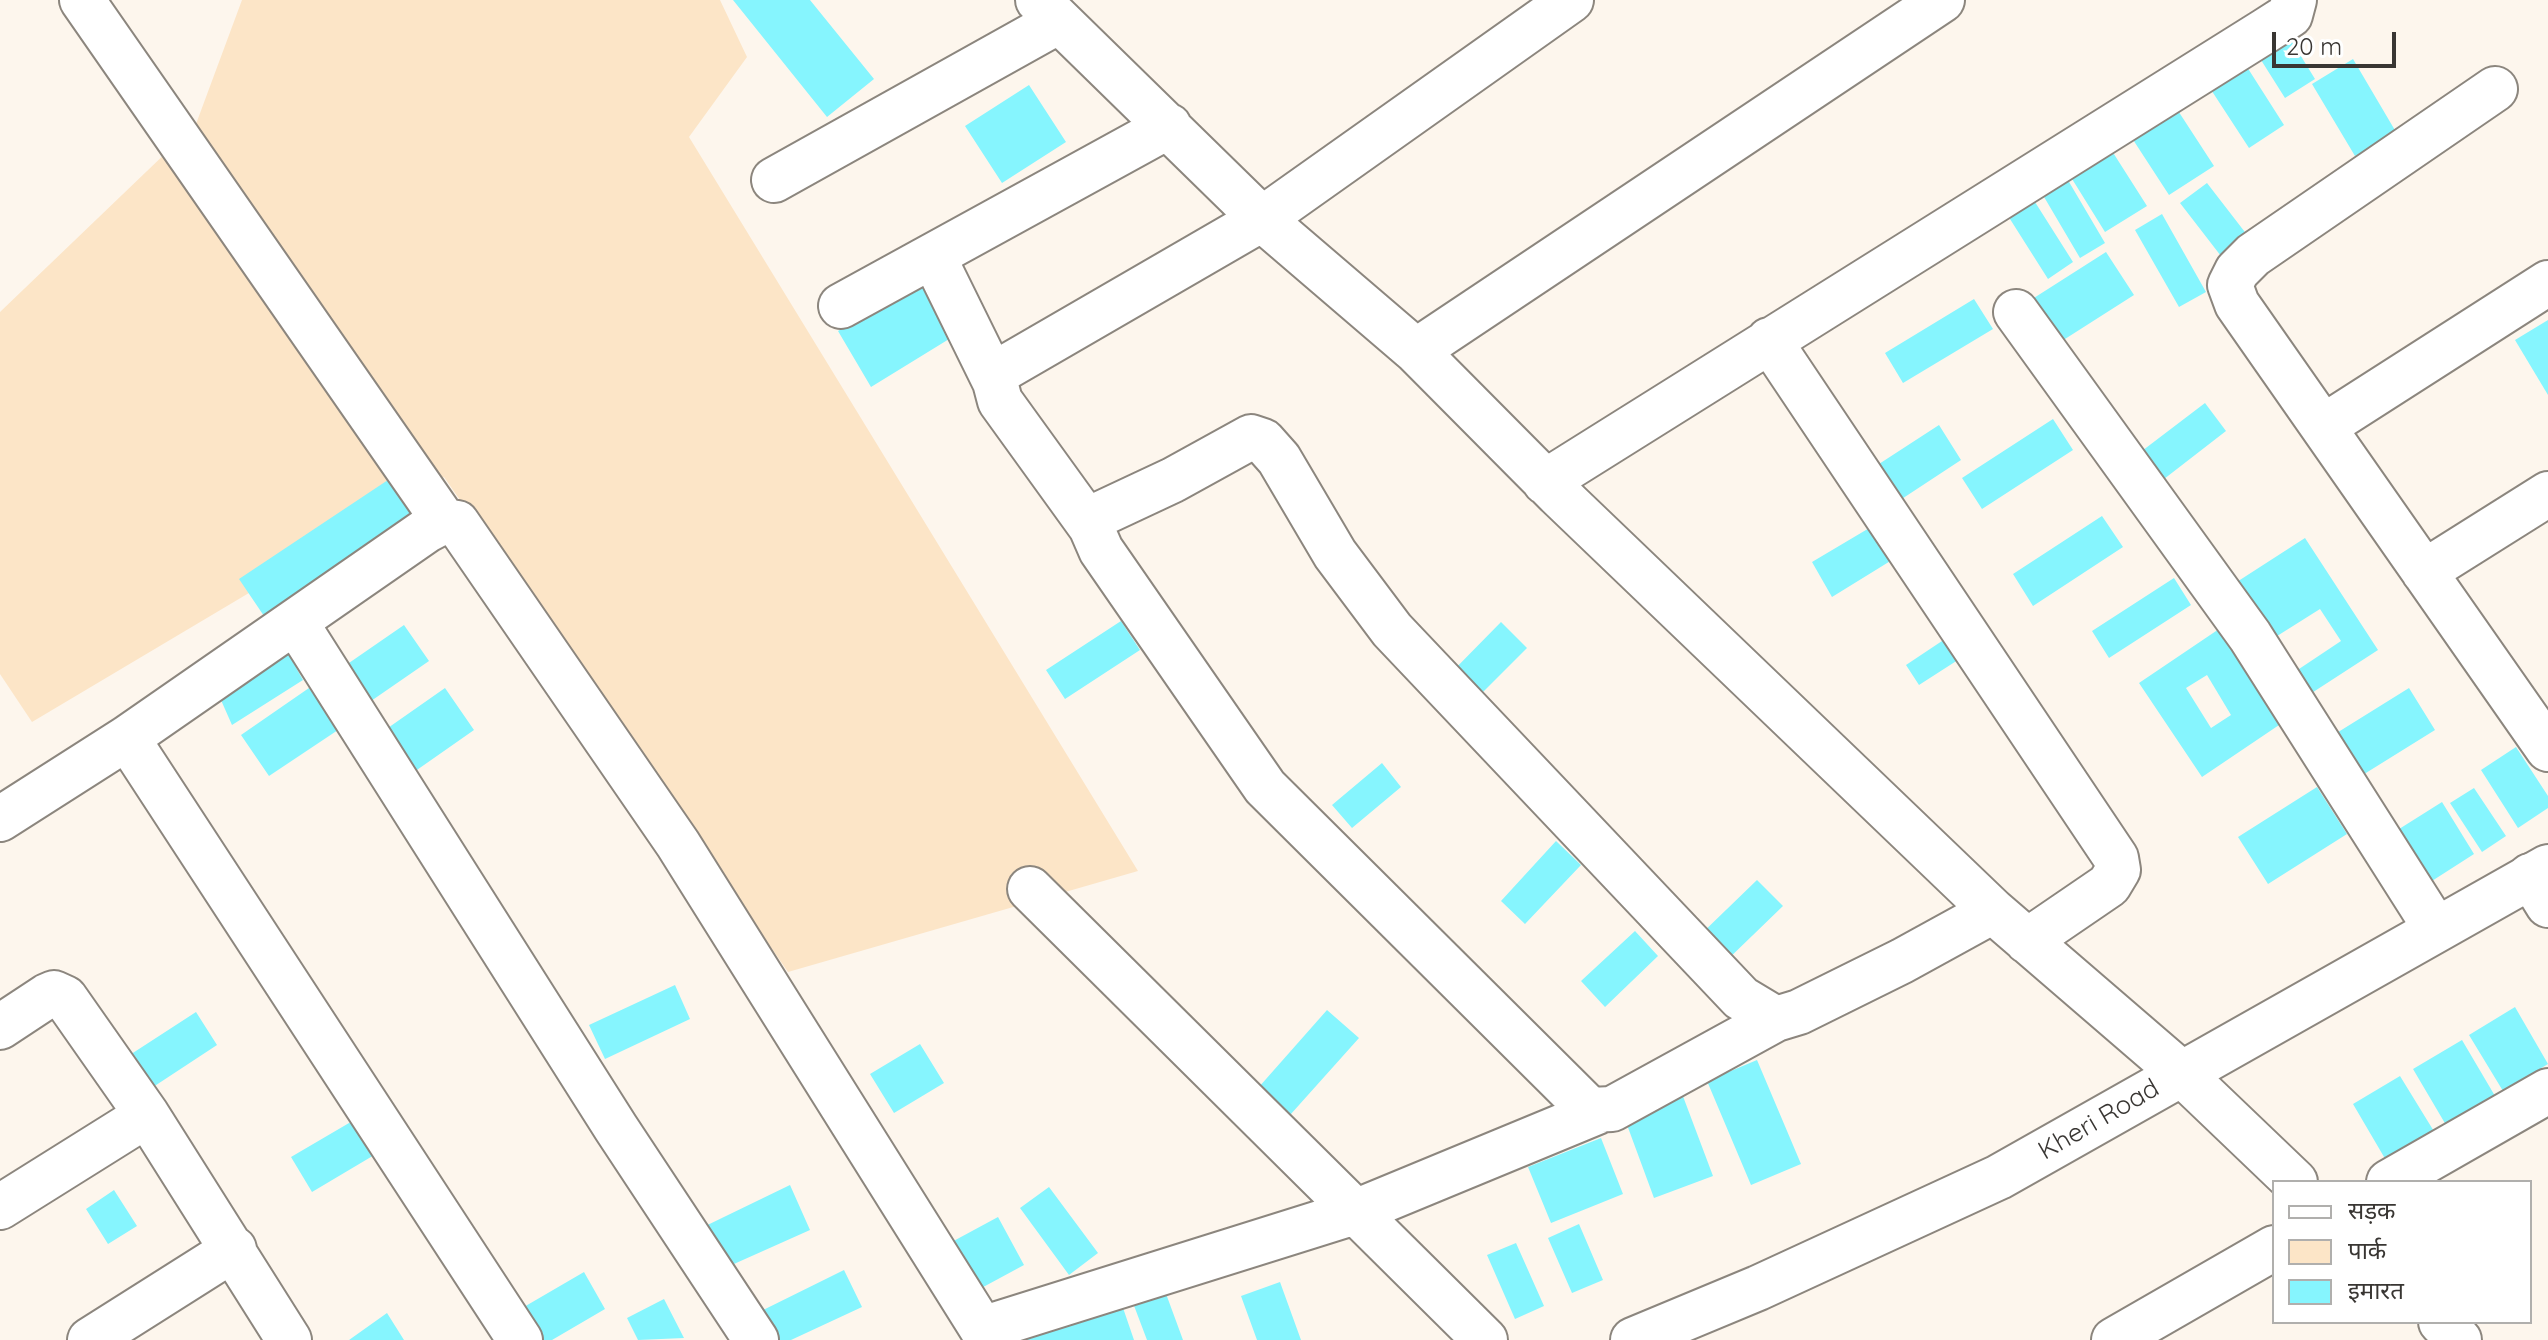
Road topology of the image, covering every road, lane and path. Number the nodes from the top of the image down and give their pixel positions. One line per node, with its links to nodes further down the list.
1 (82, 0): 20 (street)
2 (1571, 0): 9 (street)
3 (1942, 0): 15 (street)
4 (2294, 0): 14 (street)
5 (1049, 10): 7 (street); 8 (street)
6 (2495, 89): 17 (street)
7 (1169, 126): 9 (street); 10 (street)
8 (774, 180)
9 (1262, 219): 15 (street); 16 (street)
10 (933, 256): 12 (street); 16 (street)
11 (2548, 283): 17 (street)
12 (841, 306)
13 (2016, 312): 30 (street)
14 (1769, 340): 18 (street); 31 (street)
15 (1416, 351): 18 (street)
16 (995, 382): 21 (street)
17 (2323, 427): 22 (street)
18 (1545, 482): 29 (street)
19 (2548, 494): 22 (street)
20 (444, 521): 23 (street); 46 (street)
21 (1091, 527): 32 (street); 36 (street)
22 (2424, 572): 25 (street)
23 (296, 623): 24 (street); 50 (street)
24 (127, 738): 26 (street); 49 (street)
25 (2548, 749)
26 (1, 816)
27 (2542, 883): 30 (street, Kheri Road)
28 (1030, 889): 41 (street)
29 (1993, 911): 31 (street); 32 (street)
30 (2436, 929): 34 (street, Kheri Road)
31 (2027, 941): 34 (street)
32 (1776, 1019): 36 (street)
33 (0, 1027): 37 (street)
34 (2181, 1073): 38 (street); 52 (street, Kheri Road)
35 (2548, 1091): 39 (street)
36 (1597, 1112): 41 (street)
37 (147, 1115): 40 (street); 42 (street)
38 (2293, 1180)
39 (2392, 1180)
40 (0, 1207)
41 (1355, 1212): 46 (street); 51 (street)
42 (234, 1249): 47 (street); 48 (street)
43 (2272, 1250): 45 (street)
44 (2443, 1324): 54 (street)
45 (2174, 1327): 53 (street)
46 (985, 1335)
47 (90, 1340)
48 (289, 1340)
49 (520, 1340)
50 (756, 1340)
51 (1485, 1340)
52 (1633, 1340)
53 (2114, 1340)
54 (2459, 1340)

